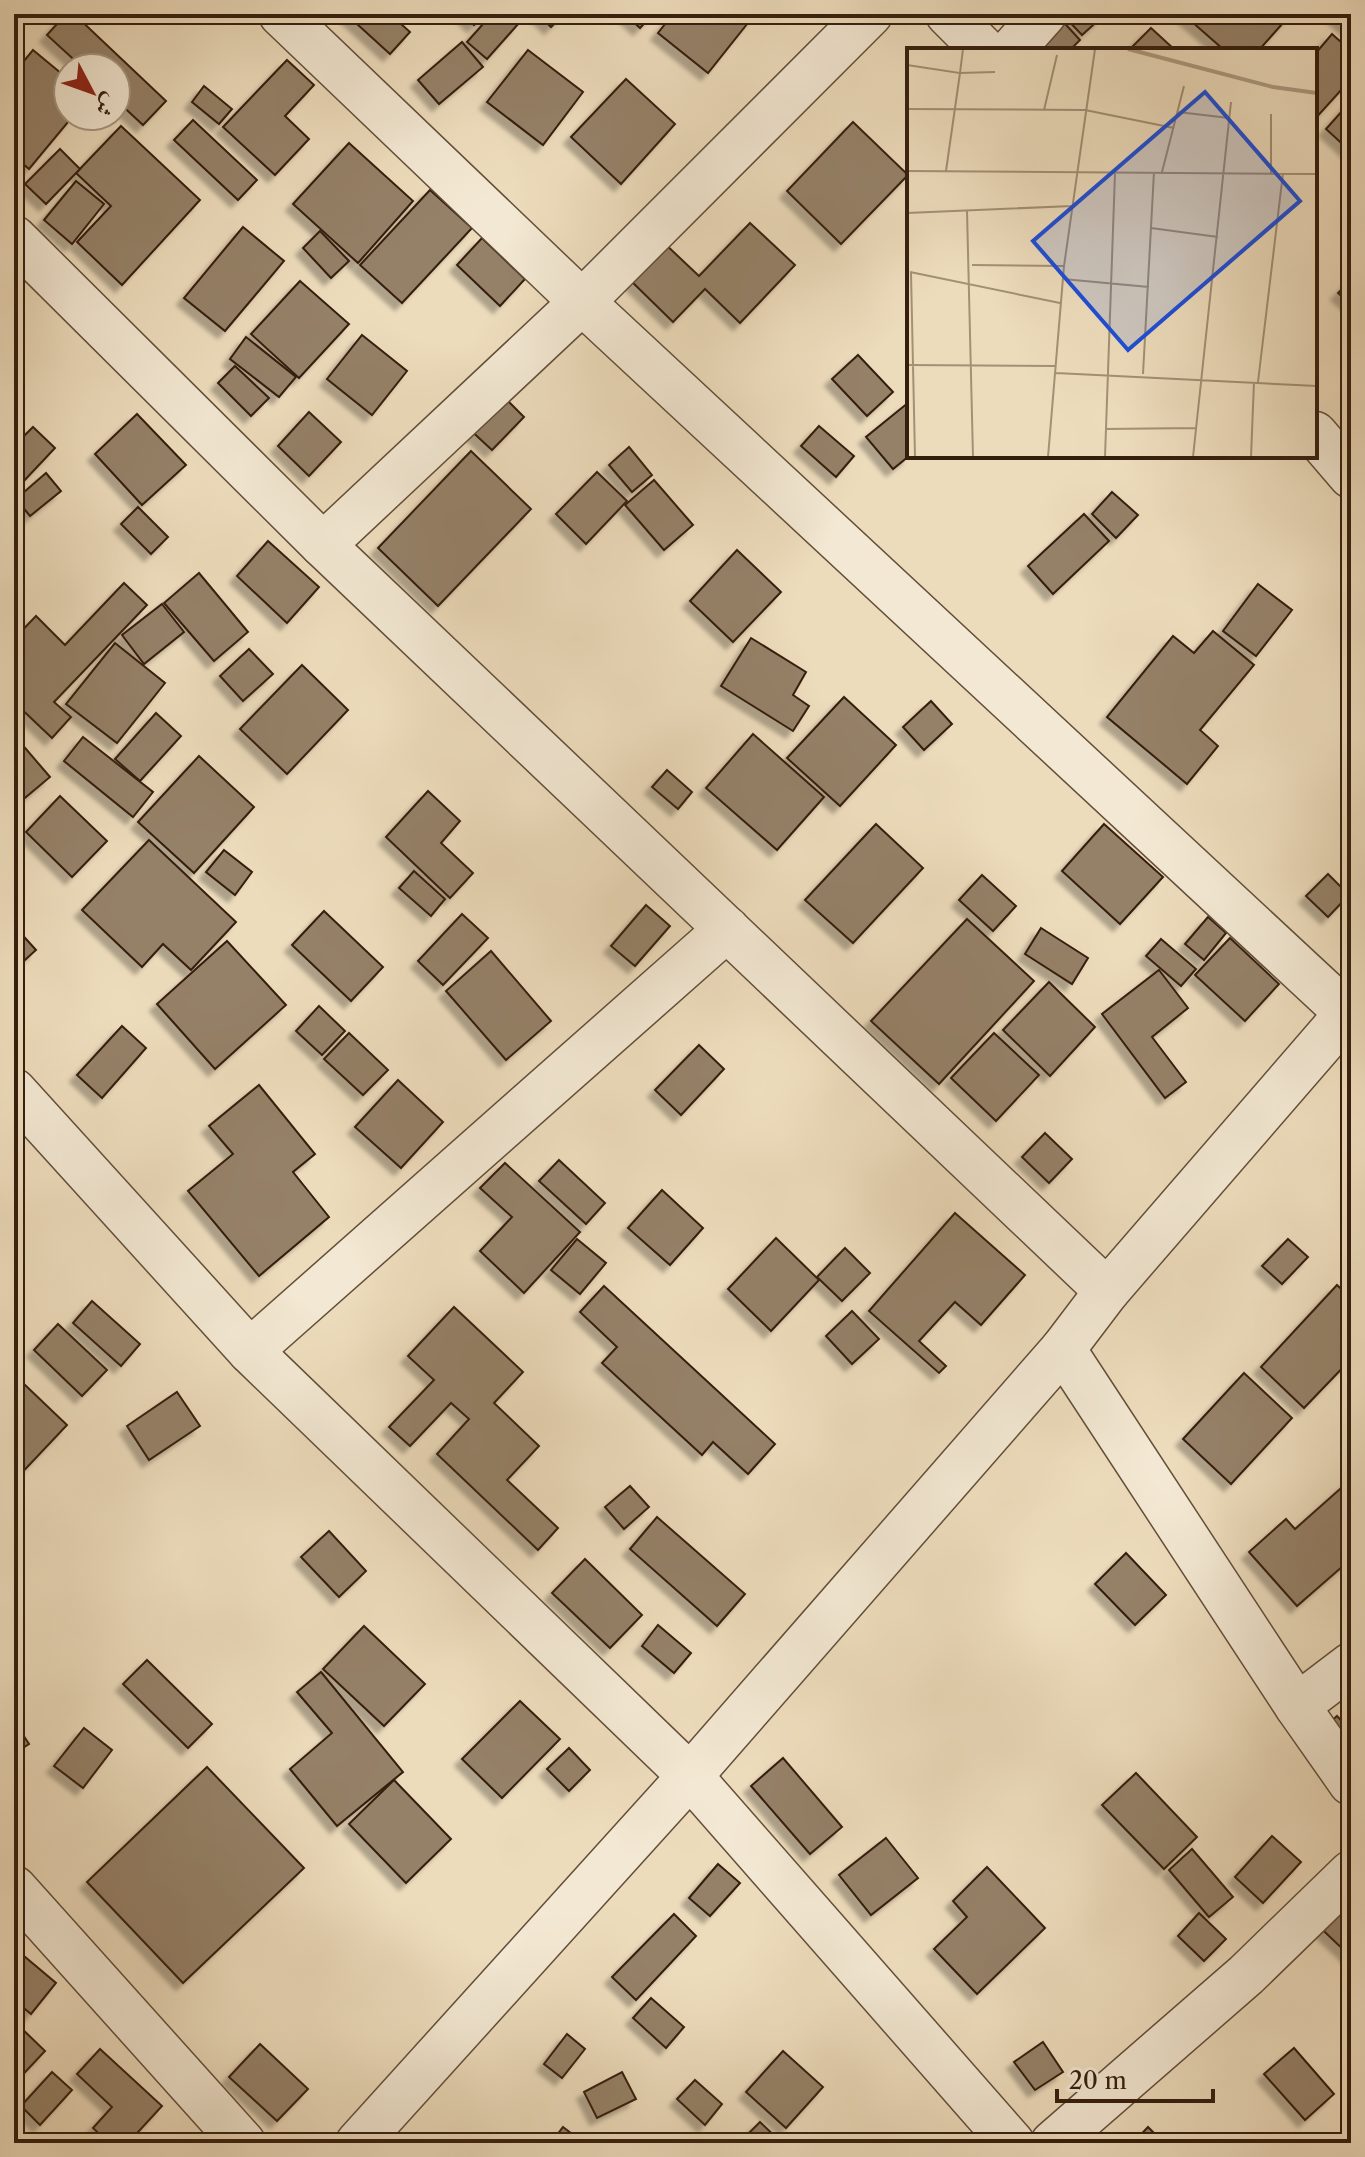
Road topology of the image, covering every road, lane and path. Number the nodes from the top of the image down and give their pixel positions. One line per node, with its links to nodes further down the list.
1 (281, 14): 8 (street)
2 (870, 14): 8 (street)
3 (948, 14): 5 (street)
4 (1044, 14): 6 (street)
5 (982, 48)
6 (1014, 48)
7 (14, 238): 11 (street)
8 (582, 302): 11 (street); 13 (street)
9 (1317, 436): 10 (street)
10 (1351, 476)
11 (323, 545): 12 (street)
12 (727, 929): 15 (street); 17 (street)
13 (1349, 1011): 15 (street)
14 (14, 1091): 17 (street)
15 (1107, 1291): 16 (street)
16 (1063, 1349): 19 (street); 20 (street)
17 (250, 1351): 20 (street)
18 (1351, 1665): 19 (street)
19 (1297, 1706): 21 (street)
20 (690, 1776): 24 (street); 26 (street)
21 (1351, 1783)
22 (1351, 1873): 27 (street)
23 (14, 1888): 25 (street)
24 (377, 2137)
25 (243, 2143)
26 (1012, 2143)
27 (1053, 2143)

